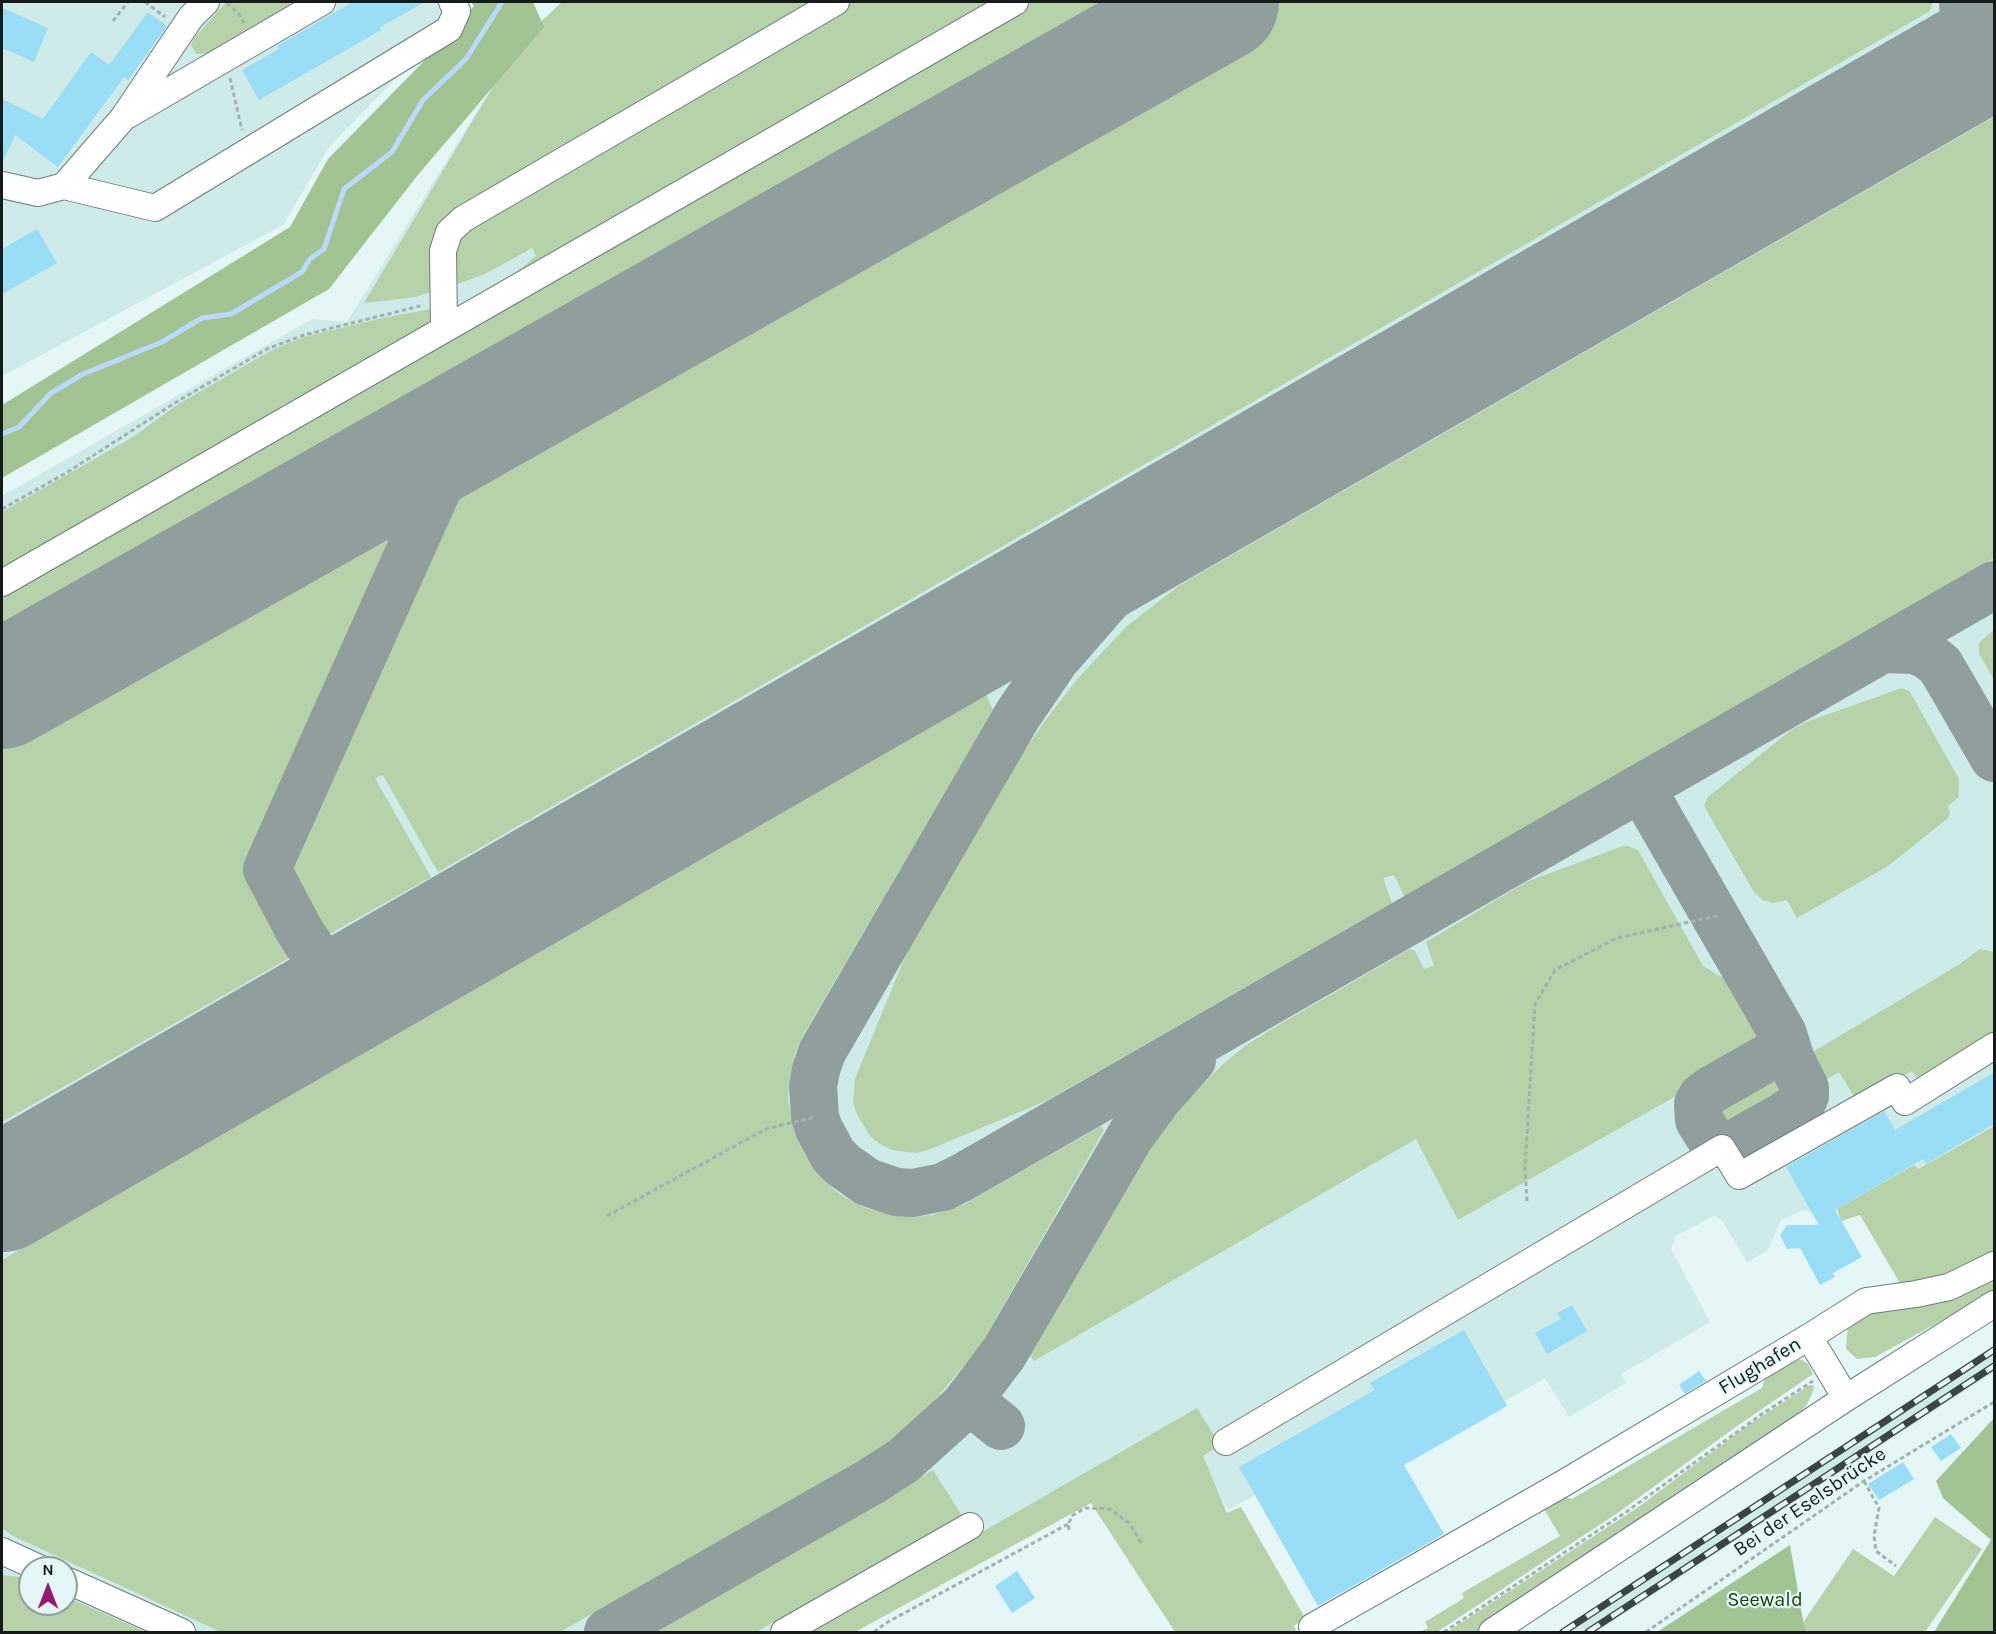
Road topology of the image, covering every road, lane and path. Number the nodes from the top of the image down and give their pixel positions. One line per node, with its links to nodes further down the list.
1 (128, 2): 9 (path)
2 (145, 2): 10 (path)
3 (206, 2): 10 (street)
4 (226, 2): 11 (path)
5 (322, 2): 11 (street)
6 (452, 2): 14 (street)
7 (837, 2): 17 (street)
8 (1015, 2): 18 (street)
9 (113, 21)
10 (182, 30): 13 (street)
11 (254, 41): 12 (street)
12 (225, 58): 13 (street); 14 (path)
13 (123, 118): 16 (street)
14 (247, 153): 16 (street)
15 (2, 185): 16 (street)
16 (64, 186)
17 (443, 300): 18 (street); 19 (path)
18 (444, 328): 20 (street)
19 (2, 509)
20 (2, 583)
21 (1717, 916): 24 (path)
22 (1995, 1046): 32 (street)
23 (815, 1117): 25 (path)
24 (1527, 1200)
25 (607, 1216)
26 (1995, 1265): 28 (street, Flughafen)
27 (1995, 1304): 30 (street)
28 (1809, 1337): 29 (street); 42 (street, Flughafen)
29 (1830, 1370): 30 (street); 46 (path)
30 (1846, 1398): 47 (street)
31 (1995, 1402): 33 (path, Bei der Eselsbrücke)
32 (1226, 1442)
33 (1864, 1481): 40 (path); 48 (path, Bei der Eselsbrücke)
34 (1068, 1524): 36 (path); 37 (path); 45 (path)
35 (970, 1526): 44 (street)
36 (1069, 1530)
37 (1142, 1544)
38 (2, 1551): 39 (street)
39 (18, 1558)
40 (1896, 1566)
41 (78, 1585): 43 (street)
42 (1312, 1627)
43 (182, 1632)
44 (784, 1632)
45 (874, 1632)
46 (1444, 1632)
47 (1492, 1632)
48 (1646, 1632)

